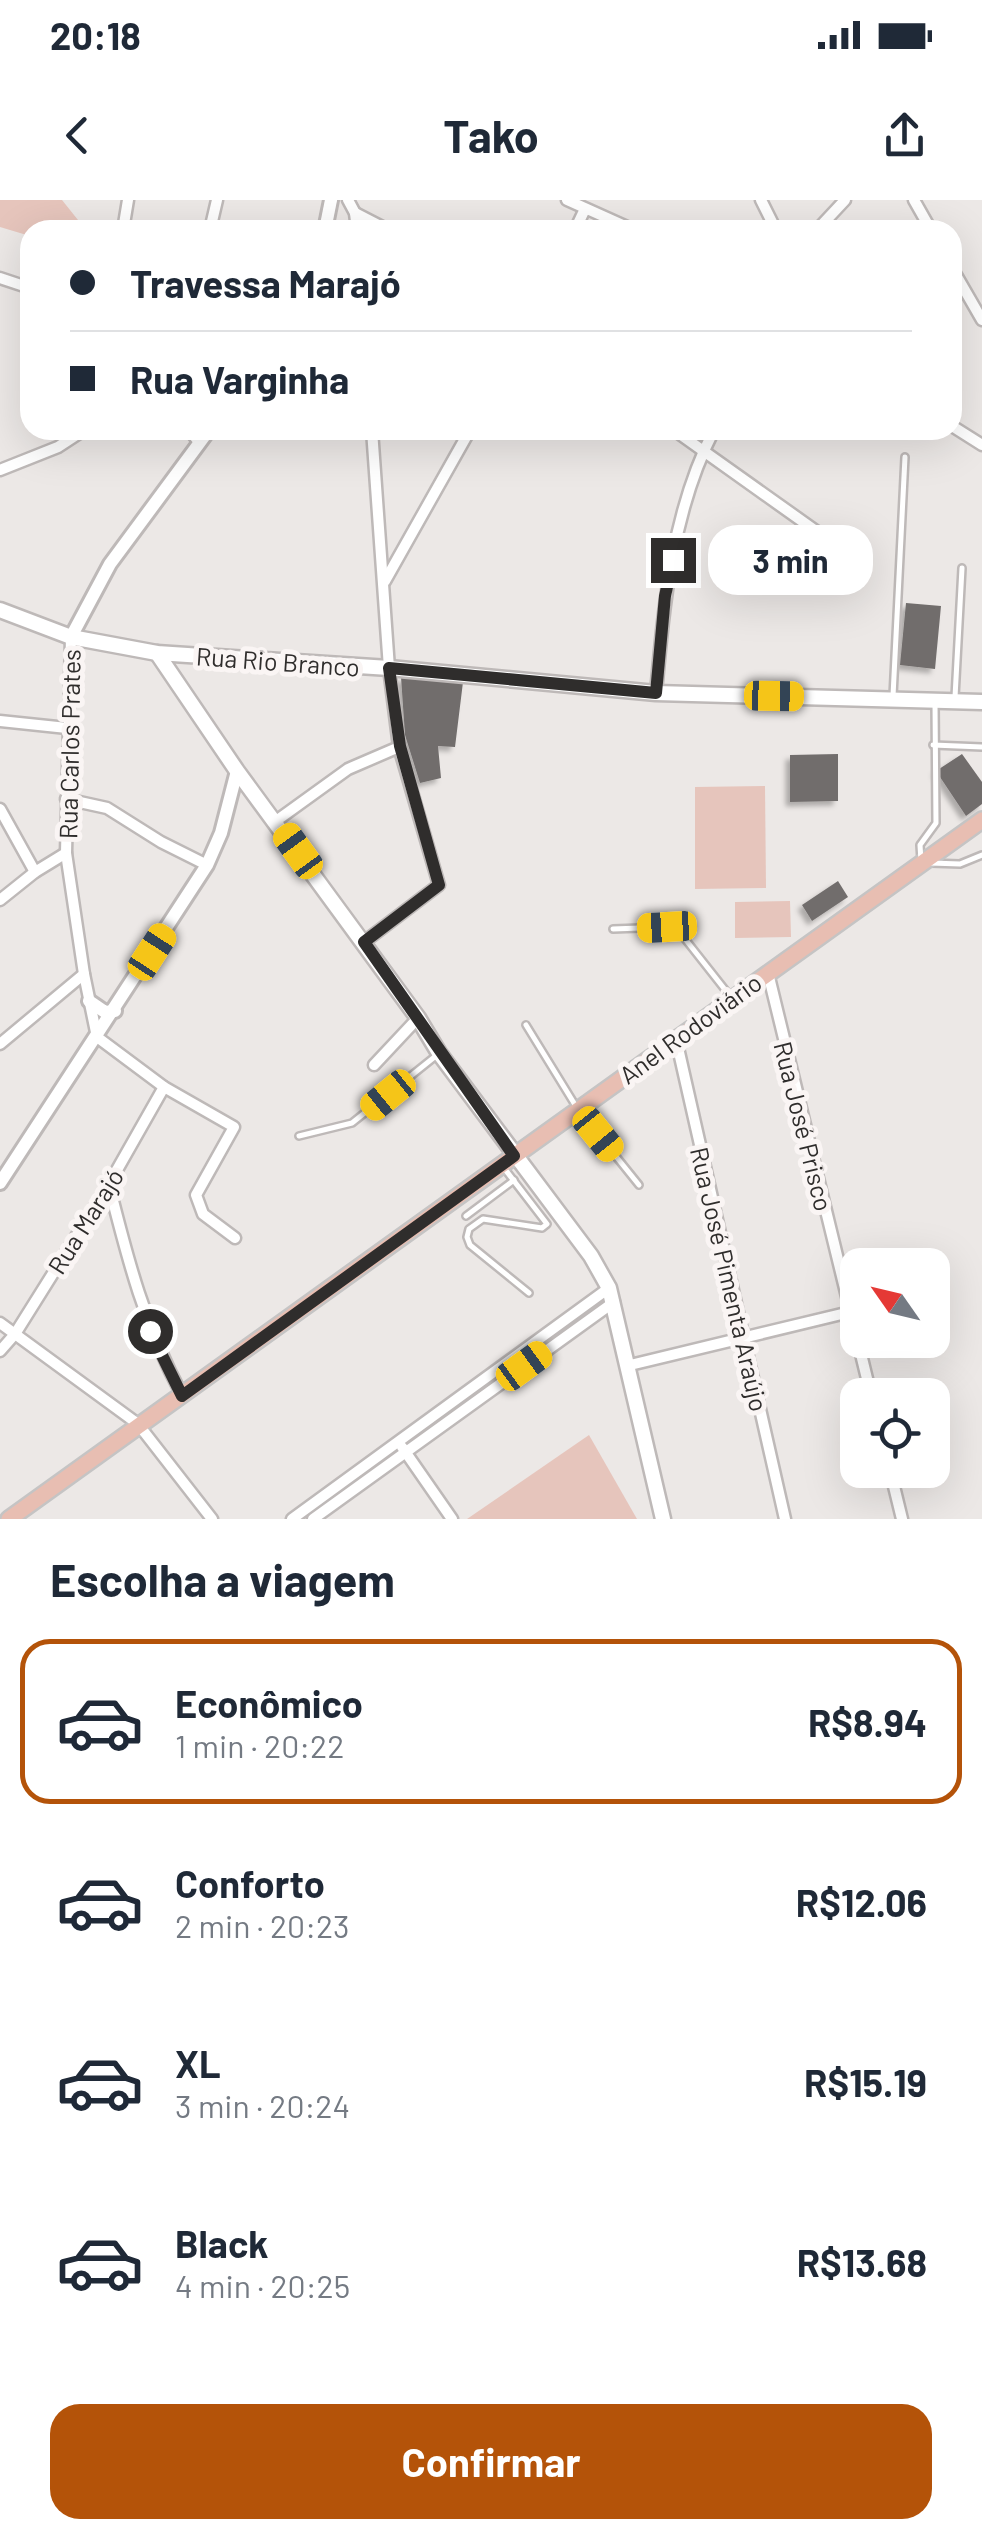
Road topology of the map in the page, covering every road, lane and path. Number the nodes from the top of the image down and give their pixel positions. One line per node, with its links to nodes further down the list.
1 (348, 200): 5 (street)
2 (567, 200): 4 (street)
3 (844, 200): 10 (street)
4 (585, 209): 8 (street); 9 (street)
5 (356, 213): 6 (street); 7 (street)
6 (356, 220)
7 (369, 220)
8 (580, 220)
9 (611, 220)
10 (826, 220)
11 (962, 285): 12 (street)
12 (982, 320)
13 (69, 440): 21 (street)
14 (373, 440): 24 (street)
15 (464, 440): 24 (street)
16 (689, 440): 19 (street)
17 (709, 440): 19 (street)
18 (199, 442): 26 (street, Rua Carlos Prates)
19 (704, 450): 22 (street); 29 (street)
20 (905, 457): 30 (lane)
21 (0, 470)
22 (838, 546)
23 (962, 568): 32 (lane)
24 (384, 582): 28 (street)
25 (0, 610): 26 (main road, Rua Rio Branco)
26 (71, 637): 27 (main road, Rua Rio Branco); 35 (street, Rua Carlos Prates)
27 (157, 654): 28 (main road, Rua Rio Branco); 39 (main road)
28 (389, 668): 29 (main road, Rua Rio Branco); 37 (street)
29 (656, 693): 30 (main road, Rua Rio Branco)
30 (892, 699): 31 (main road, Rua Rio Branco)
31 (934, 700): 32 (main road, Rua Rio Branco); 36 (lane)
32 (955, 700): 33 (main road, Rua Rio Branco)
33 (982, 702)
34 (0, 721): 35 (street)
35 (67, 728): 40 (street, Rua Carlos Prates)
36 (933, 745): 38 (lane); 46 (lane)
37 (400, 746): 43 (street); 51 (street)
38 (982, 748)
39 (236, 770): 43 (main road); 47 (street)
40 (66, 799): 44 (street, Rua Carlos Prates); 47 (street)
41 (0, 810): 48 (street)
42 (982, 820): 46 (main road, Anel Rodoviário)
43 (276, 821): 51 (main road)
44 (66, 853): 48 (street); 53 (street, Rua Carlos Prates)
45 (982, 856): 46 (lane)
46 (921, 862): 52 (main road, Anel Rodoviário)
47 (208, 865): 56 (street)
48 (35, 872): 49 (street)
49 (0, 900)
50 (614, 929): 54 (lane)
51 (364, 942): 57 (main road)
52 (768, 972): 54 (main road, Anel Rodoviário); 74 (street, Rua José Prisco)
53 (84, 974): 55 (street, Rua Carlos Prates); 61 (street)
54 (732, 998): 60 (main road, Anel Rodoviário)
55 (89, 1001): 56 (street); 59 (street, Rua Carlos Prates)
56 (114, 1010): 59 (street)
57 (418, 1018): 62 (main road); 63 (street)
58 (526, 1024): 65 (lane)
59 (97, 1037): 64 (street); 69 (street)
60 (676, 1039): 65 (main road, Anel Rodoviário); 80 (street, Rua José Pimenta Araújo)
61 (0, 1044)
62 (439, 1054): 66 (lane); 67 (main road)
63 (374, 1065)
64 (164, 1087): 70 (street, Rua Marajó); 73 (street)
65 (578, 1108): 67 (main road, Anel Rodoviário); 71 (lane)
66 (300, 1136)
67 (508, 1161): 68 (lane); 76 (main road); 83 (main road, Anel Rodoviário)
68 (514, 1180): 72 (lane); 75 (lane)
69 (0, 1183)
70 (109, 1184): 79 (street, Rua Marajó); 83 (street)
71 (639, 1184)
72 (466, 1216)
73 (234, 1238)
74 (840, 1271)
75 (529, 1293)
76 (611, 1295): 82 (main road); 85 (street)
77 (840, 1315): 80 (street)
78 (0, 1323): 79 (street)
79 (14, 1334): 81 (street, Rua Marajó); 84 (street)
80 (742, 1341): 82 (street); 93 (street, Rua José Pimenta Araújo)
81 (0, 1351)
82 (626, 1366): 92 (main road)
83 (182, 1396): 84 (main road, Anel Rodoviário)
84 (138, 1424): 87 (main road, Anel Rodoviário); 88 (street)
85 (402, 1447): 89 (street); 90 (street); 91 (street)
86 (894, 1488): 94 (street)
87 (13, 1518)
88 (212, 1519)
89 (292, 1519)
90 (313, 1519)
91 (452, 1519)
92 (663, 1519)
93 (785, 1519)
94 (902, 1519)

